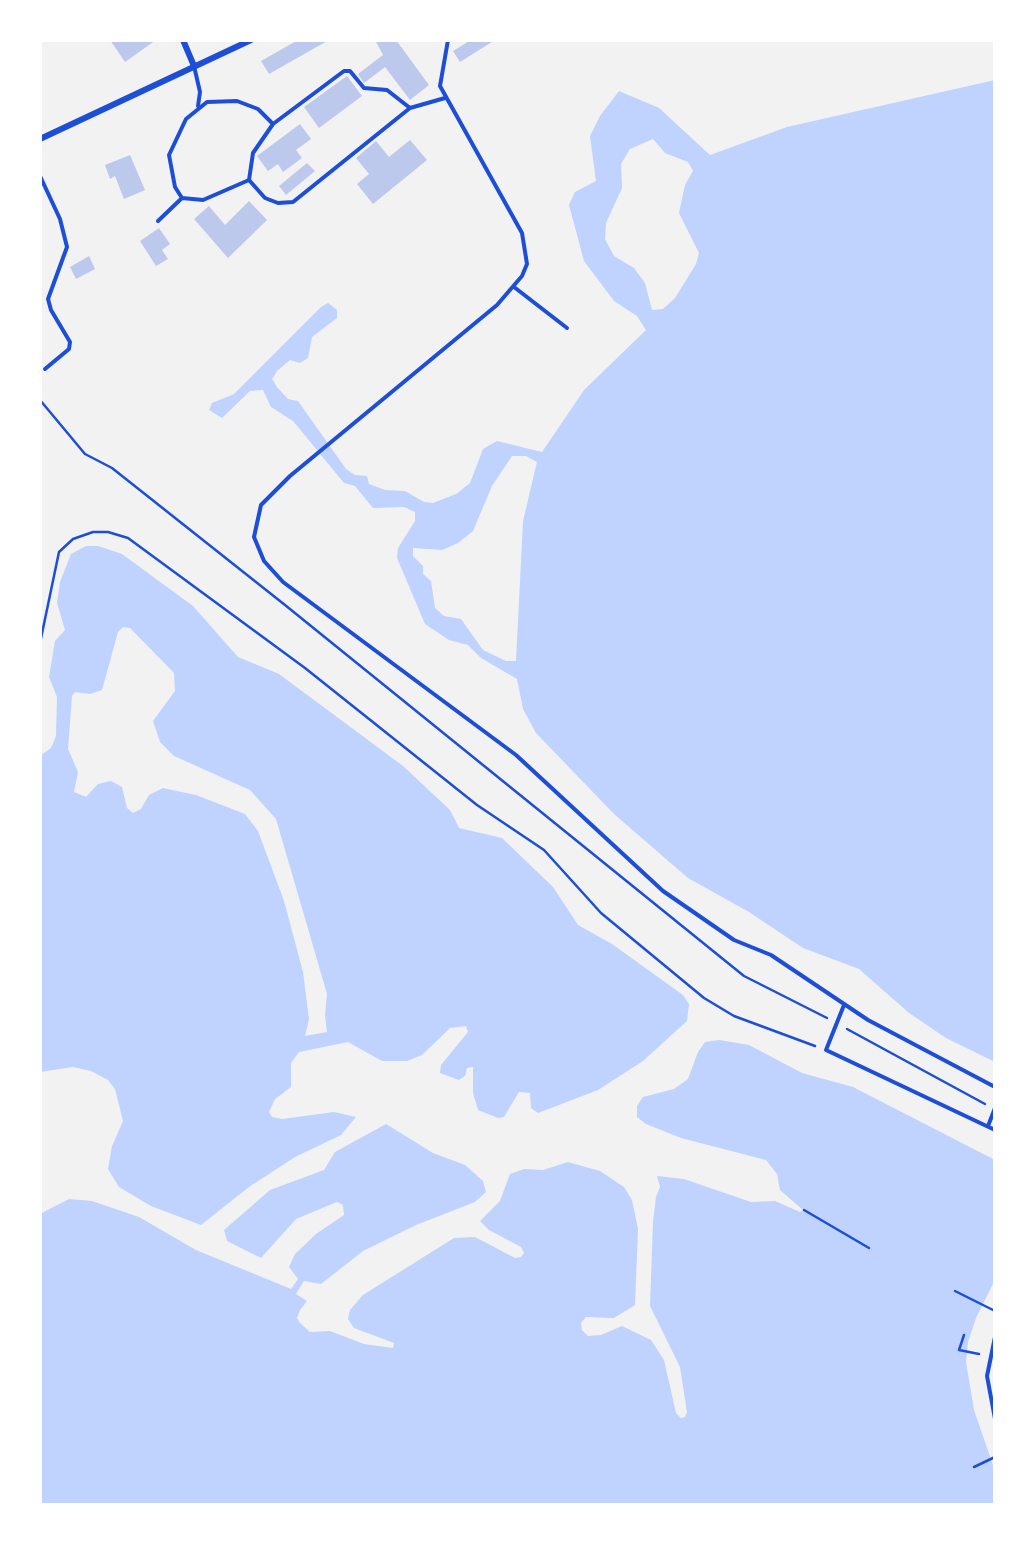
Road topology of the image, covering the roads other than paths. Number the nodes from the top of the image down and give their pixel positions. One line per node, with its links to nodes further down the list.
1 (183, 40): 4 (street)
2 (250, 40): 4 (street)
3 (448, 40): 5 (lane)
4 (194, 66): 6 (lane); 9 (street)
5 (446, 98): 7 (lane); 16 (lane)
6 (198, 106): 8 (lane); 13 (lane)
7 (410, 108): 8 (lane); 11 (lane)
8 (273, 124): 11 (lane)
9 (40, 139)
10 (40, 176): 12 (lane)
11 (249, 180): 13 (lane)
12 (50, 198): 14 (lane); 18 (lane)
13 (182, 198): 15 (lane)
14 (40, 205)
15 (158, 221)
16 (514, 287): 17 (lane); 19 (lane)
17 (567, 328)
18 (45, 369)
19 (844, 1004): 20 (lane); 22 (lane)
20 (995, 1086)
21 (995, 1109): 22 (lane)
22 (988, 1126): 23 (lane)
23 (995, 1130)
24 (995, 1337): 25 (lane)
25 (995, 1420)

